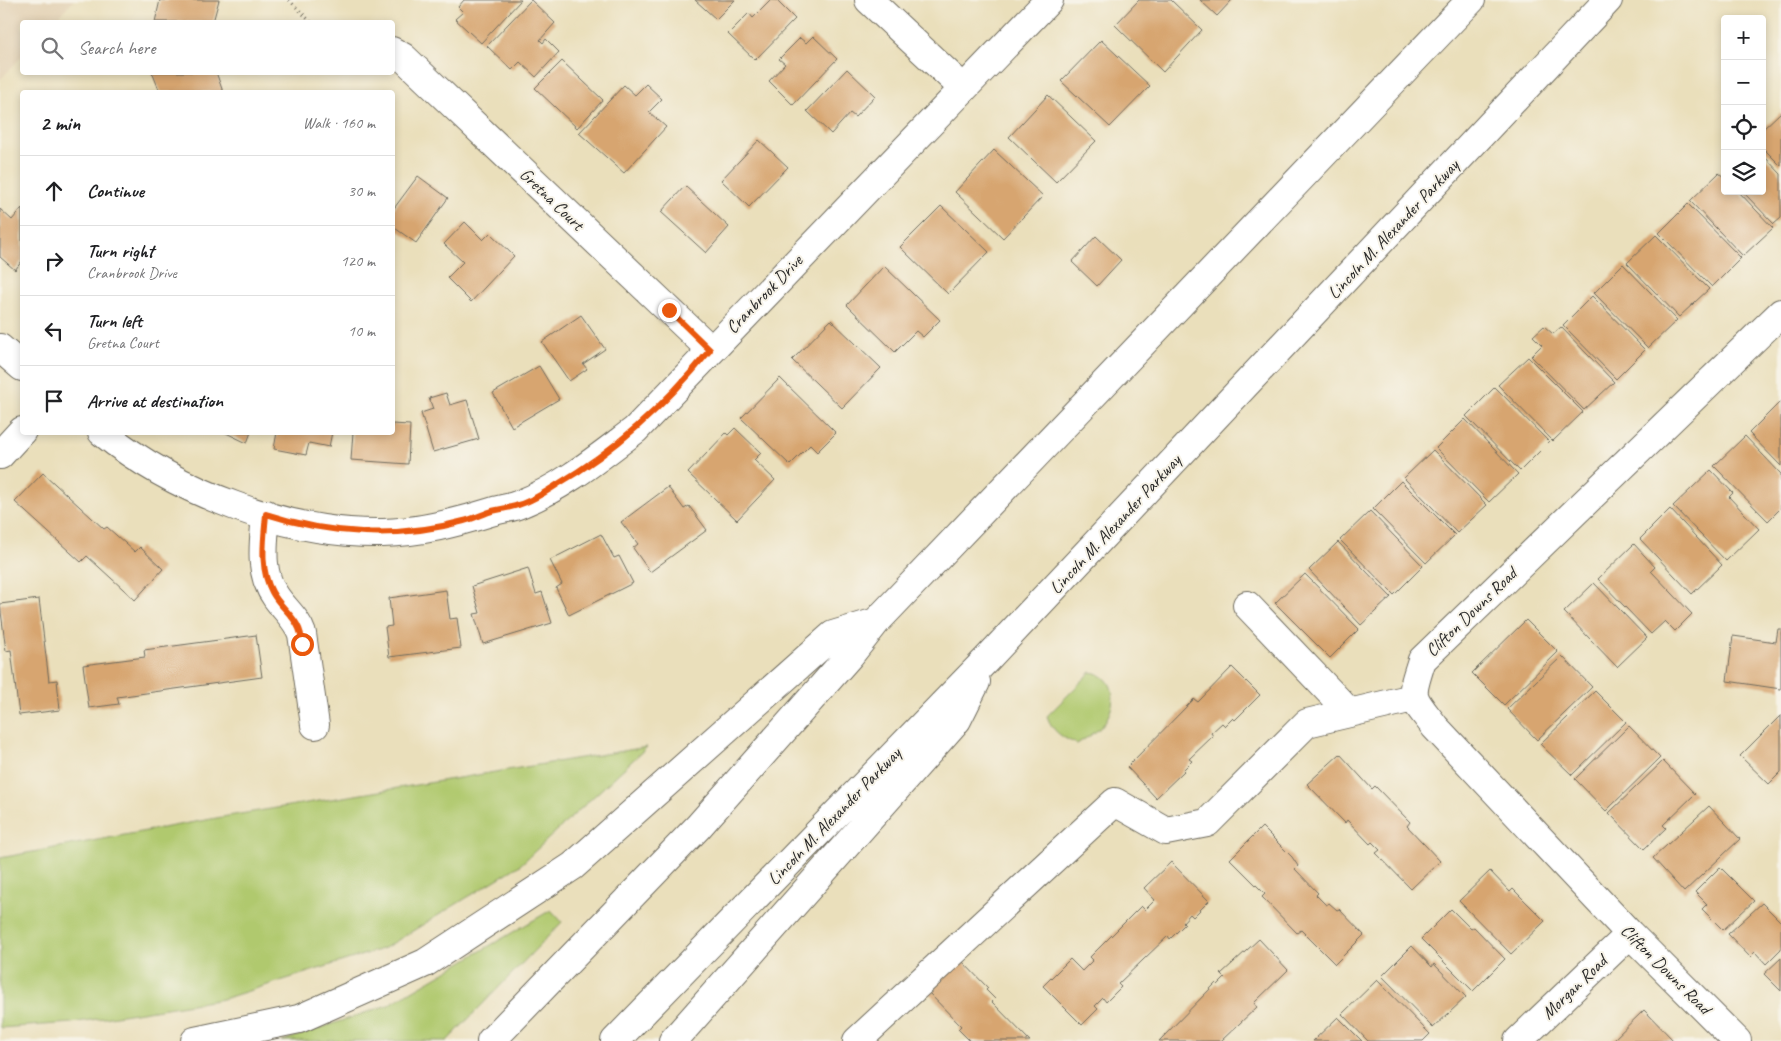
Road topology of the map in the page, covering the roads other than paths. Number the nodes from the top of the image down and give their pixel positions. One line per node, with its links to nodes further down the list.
1 (869, 0): 6 (main road)
2 (1049, 0): 6 (main road, Cranbrook Drive)
3 (1471, 0): 16 (main road)
4 (1608, 0): 17 (main road, Lincoln M. Alexander Parkway)
5 (395, 53): 9 (main road, Gretna Court)
6 (963, 88): 9 (main road, Cranbrook Drive)
7 (1781, 313): 18 (main road, Clifton Downs Road)
8 (0, 348): 10 (main road)
9 (710, 350): 14 (main road, Cranbrook Drive)
10 (20, 365)
11 (20, 433): 13 (main road)
12 (106, 435): 14 (main road, Cranbrook Drive)
13 (0, 455)
14 (266, 514): 20 (main road)
15 (1247, 605): 19 (main road)
16 (876, 622): 22 (main road); 23 (main road)
17 (988, 659): 24 (main road, Lincoln M. Alexander Parkway); 25 (main road)
18 (1413, 698): 19 (main road); 21 (main road, Clifton Downs Road)
19 (1349, 712): 26 (main road)
20 (315, 725)
21 (1630, 934): 27 (main road, Morgan Road); 28 (main road, Clifton Downs Road)
22 (195, 1041)
23 (491, 1041)
24 (615, 1041)
25 (673, 1041)
26 (857, 1041)
27 (1518, 1041)
28 (1736, 1041)

